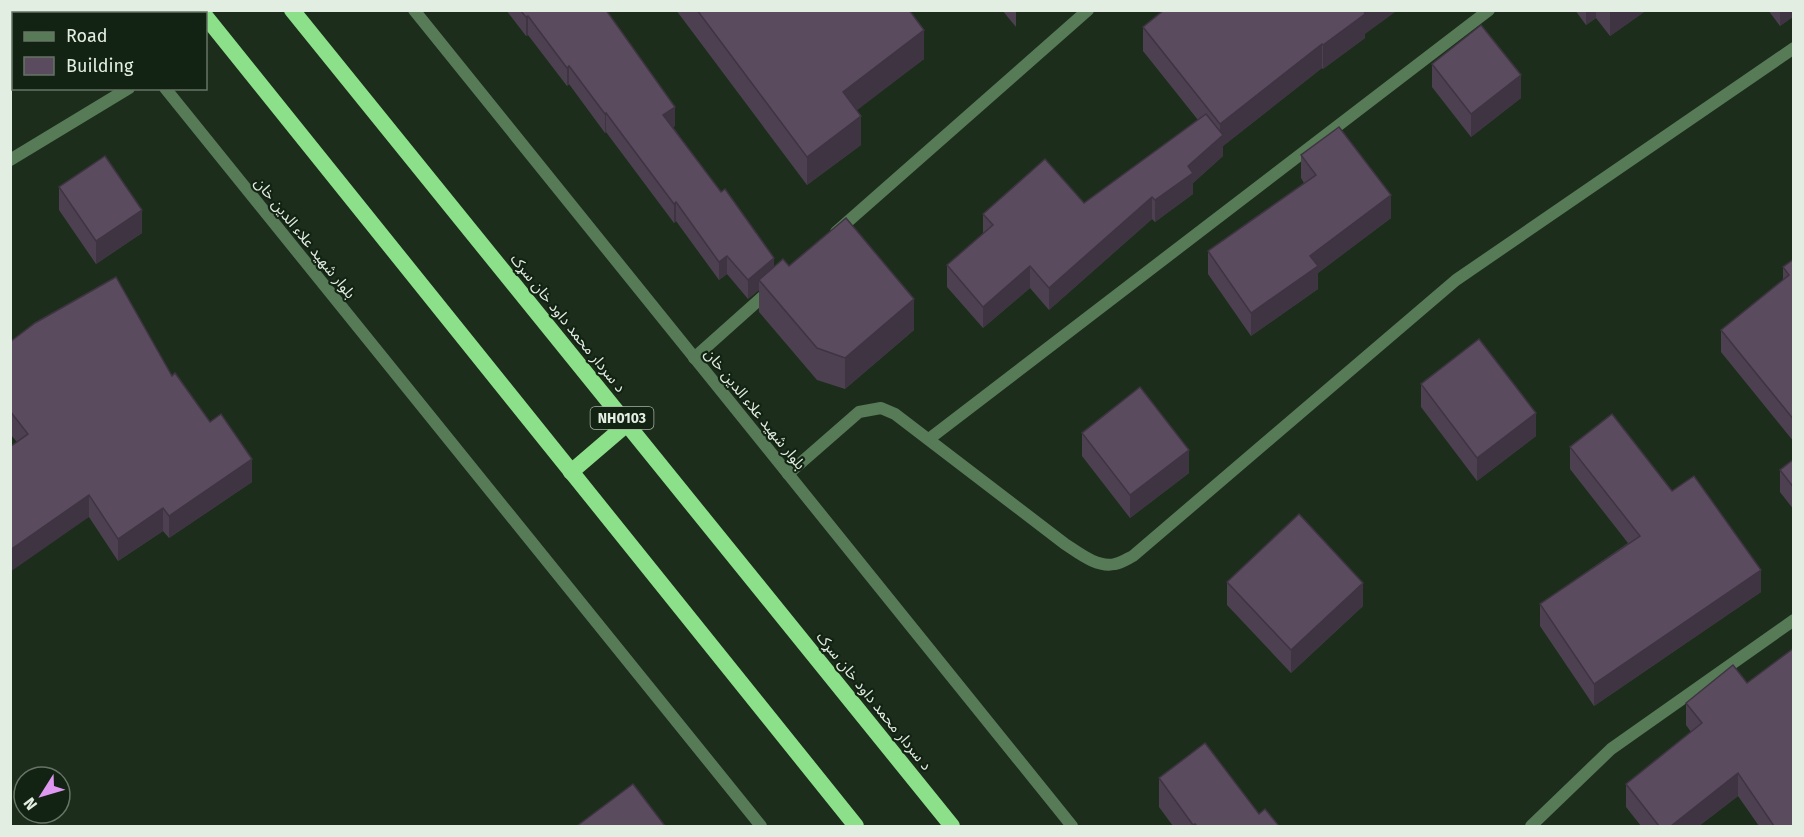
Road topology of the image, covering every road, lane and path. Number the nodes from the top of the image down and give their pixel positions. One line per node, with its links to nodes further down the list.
1 (292, 10): 13 (highway, د سردار محمد داود خان سړک / NH0103)
2 (414, 10): 12 (street, بلوار شهید علاء الدین خان)
3 (1088, 10): 10 (street)
4 (1489, 10): 14 (street)
5 (207, 19): 15 (highway)
6 (1794, 48): 14 (street)
7 (126, 90): 9 (street)
8 (167, 90): 18 (street, بلوار شهید علاء الدین خان)
9 (10, 160)
10 (828, 239)
11 (774, 287): 12 (street)
12 (694, 358): 16 (street, بلوار شهید علاء الدین خان)
13 (627, 424): 15 (highway); 20 (highway, د سردار محمد داود خان سړک / NH0103)
14 (929, 439): 16 (street)
15 (571, 472): 19 (highway)
16 (788, 474): 21 (street, بلوار شهید علاء الدین خان)
17 (1794, 620): 22 (street)
18 (761, 826)
19 (856, 826)
20 (952, 826)
21 (1072, 826)
22 (1531, 826)

